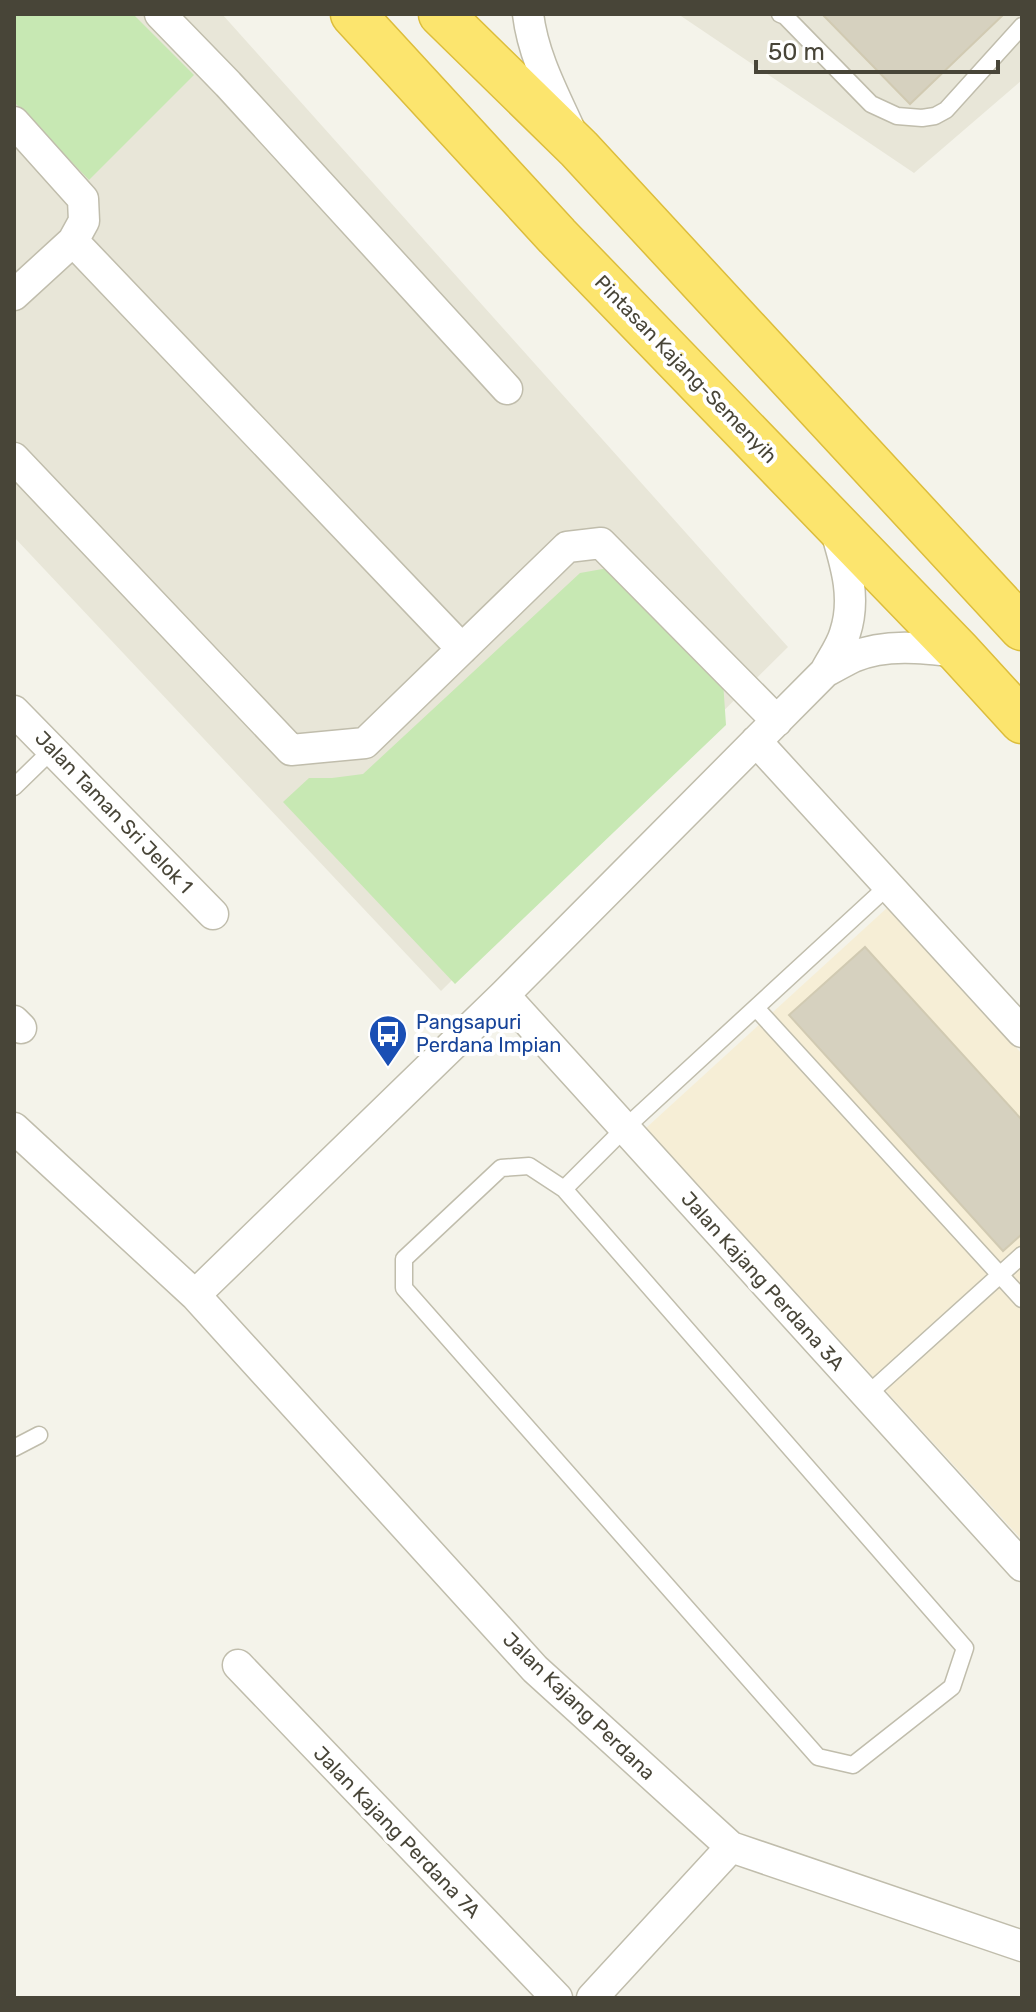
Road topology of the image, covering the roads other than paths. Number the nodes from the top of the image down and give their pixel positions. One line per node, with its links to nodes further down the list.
1 (160, 14): 11 (street)
2 (353, 14): 13 (highway, Pintasan Kajang-Semenyih)
3 (441, 14): 8 (highway)
4 (528, 14): 8 (street)
5 (780, 14): 6 (lane)
6 (1022, 26)
7 (14, 122): 9 (street)
8 (579, 149): 14 (highway)
9 (73, 241): 10 (street); 15 (street)
10 (14, 295)
11 (507, 389)
12 (14, 458): 15 (street)
13 (833, 521): 16 (highway, Pintasan Kajang-Semenyih); 17 (street)
14 (1018, 621)
15 (462, 649): 20 (street)
16 (959, 652): 17 (street); 19 (highway, Pintasan Kajang-Semenyih)
17 (825, 672): 20 (street)
18 (14, 711): 21 (street, Jalan Taman Sri Jelok 1)
19 (1022, 721)
20 (766, 731): 23 (street); 25 (street)
21 (52, 750): 22 (lane); 24 (street, Jalan Taman Sri Jelok 1)
22 (14, 787)
23 (888, 886): 26 (lane); 27 (street)
24 (213, 914)
25 (504, 995): 29 (street, Jalan Kajang Perdana 3A); 33 (street)
26 (756, 1008): 29 (lane); 32 (lane)
27 (1022, 1032)
28 (14, 1128): 33 (street, Jalan Kajang Perdana)
29 (625, 1128): 30 (lane); 35 (street, Jalan Kajang Perdana 3A)
30 (564, 1189): 30 (lane)
31 (1022, 1255): 32 (lane)
32 (1000, 1275): 34 (lane); 35 (lane)
33 (195, 1295): 40 (street, Jalan Kajang Perdana)
34 (1022, 1299)
35 (867, 1395): 38 (street, Jalan Kajang Perdana 3A)
36 (39, 1435): 37 (lane)
37 (14, 1448)
38 (1022, 1566)
39 (238, 1665): 42 (street, Jalan Kajang Perdana 7A)
40 (731, 1847): 41 (street, Jalan Kajang Perdana); 43 (street)
41 (1022, 1946)
42 (557, 1998)
43 (592, 1998)

